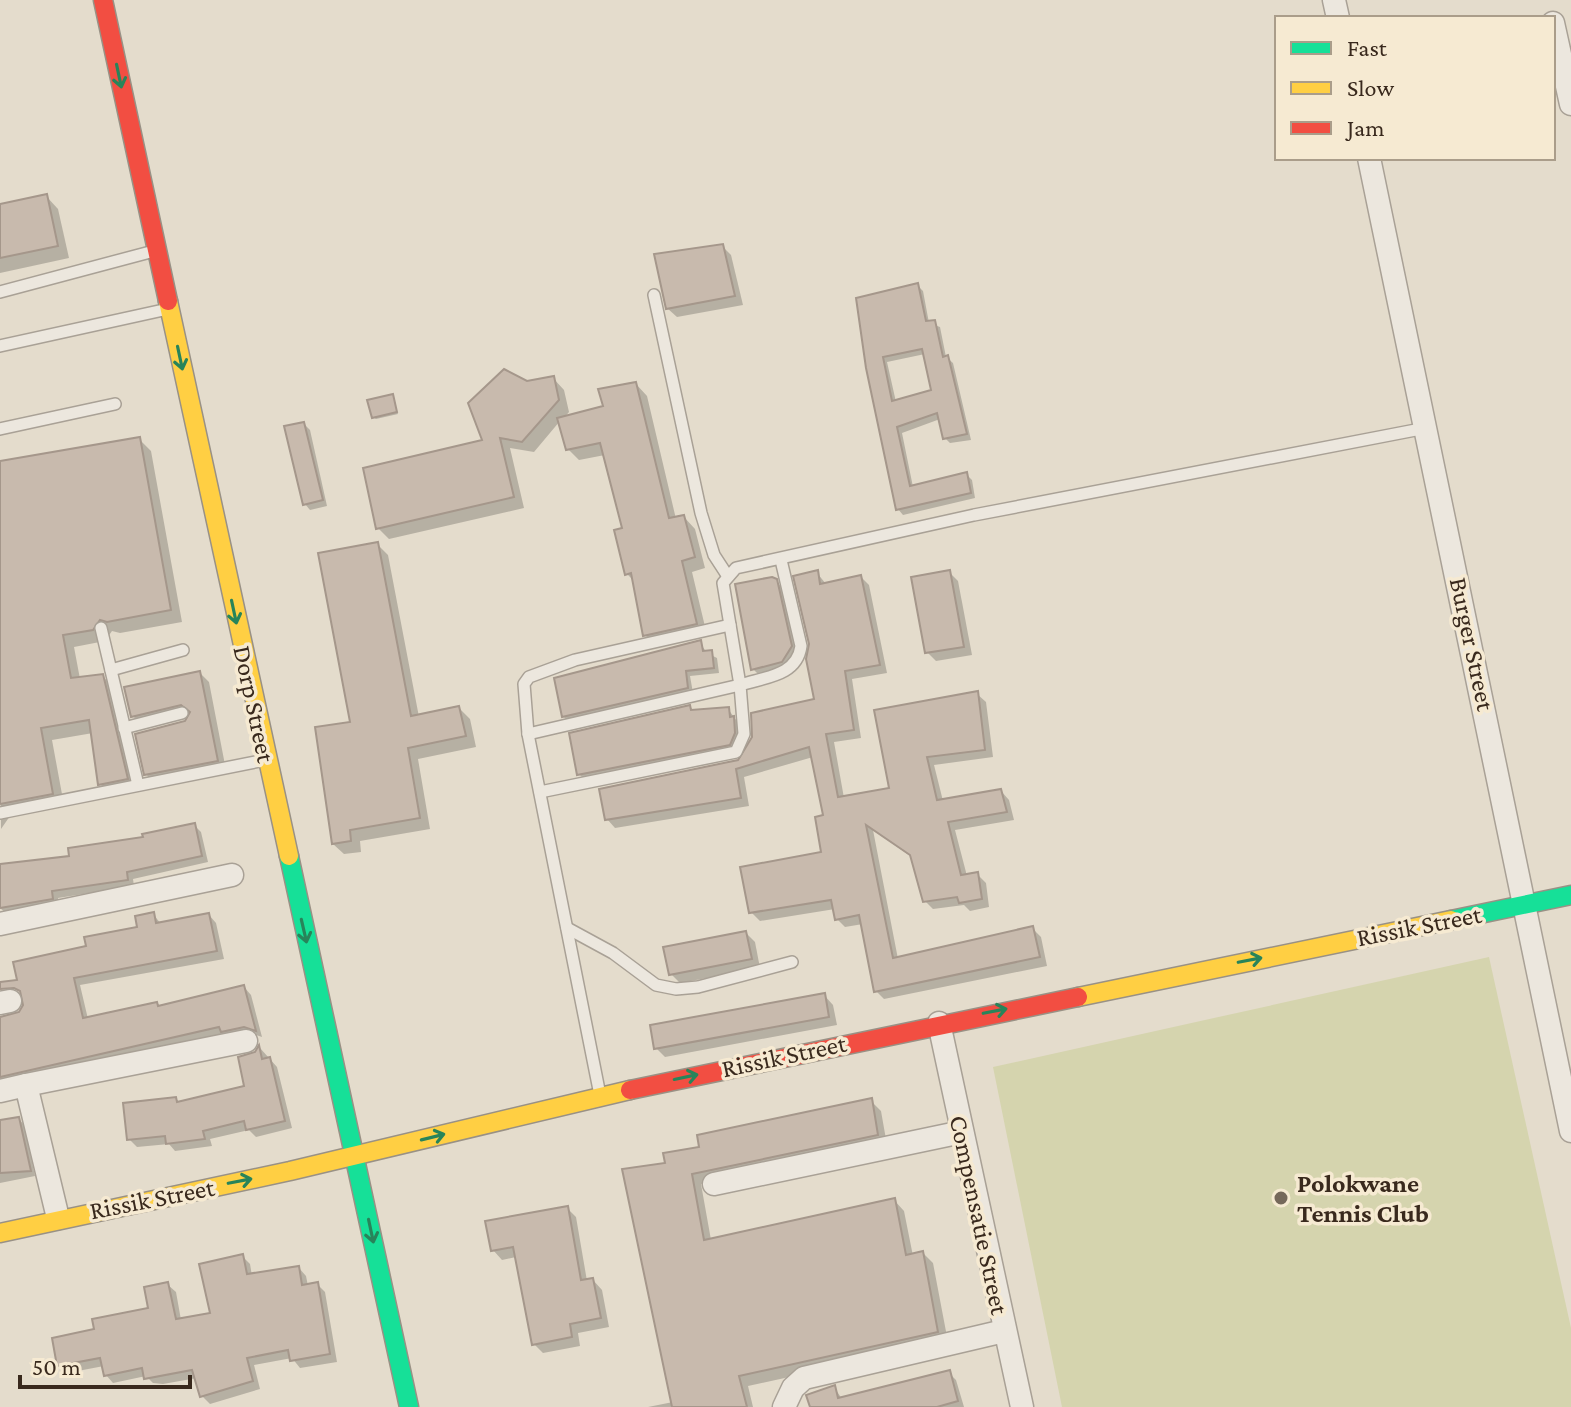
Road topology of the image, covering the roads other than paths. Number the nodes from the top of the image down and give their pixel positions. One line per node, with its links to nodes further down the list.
1 (103, 0): 5 (street, Dorp Street, one-way to 5)
2 (1555, 32): 3 (street)
3 (1571, 104)
4 (1369, 160): 11 (street, Burger Street)
5 (157, 250): 6 (lane); 8 (street, Dorp Street)
6 (0, 292)
7 (654, 295): 14 (lane)
8 (169, 309): 9 (lane); 23 (street, Dorp Street, one-way to 23)
9 (0, 346)
10 (115, 404): 12 (lane)
11 (1426, 428): 13 (lane); 29 (street, Burger Street)
12 (0, 429)
13 (781, 560): 14 (lane); 19 (lane)
14 (727, 575): 15 (lane)
15 (730, 625): 19 (lane); 22 (lane)
16 (101, 628): 18 (lane)
17 (183, 650): 18 (lane)
18 (111, 670): 21 (lane)
19 (740, 685): 22 (lane); 25 (lane)
20 (182, 713): 21 (lane)
21 (124, 728): 24 (lane)
22 (528, 734): 25 (lane)
23 (266, 759): 24 (lane); 40 (street, Dorp Street, one-way to 40)
24 (138, 785): 26 (lane)
25 (540, 792): 31 (lane)
26 (0, 813)
27 (232, 875): 30 (street)
28 (1571, 895): 29 (street, Rissik Street)
29 (1524, 905): 33 (street, Rissik Street, one-way to 29); 38 (street, Burger Street)
30 (0, 924)
31 (567, 928): 32 (lane); 37 (lane)
32 (792, 962)
33 (939, 1023): 37 (street, Rissik Street, one-way to 33); 39 (street, Compensatie Street)
34 (246, 1041): 35 (street)
35 (26, 1085): 36 (street); 42 (street)
36 (0, 1091)
37 (600, 1096): 40 (street, Rissik Street, one-way to 37)
38 (1571, 1131)
39 (962, 1132): 41 (street); 44 (street, Compensatie Street)
40 (357, 1154): 42 (street, Rissik Street, one-way to 40); 45 (street, Dorp Street, one-way to 45)
41 (714, 1184)
42 (58, 1218): 43 (street, Rissik Street)
43 (0, 1233)
44 (1004, 1331): 46 (street); 47 (street, Compensatie Street)
45 (409, 1407)
46 (784, 1407)
47 (1022, 1407)

